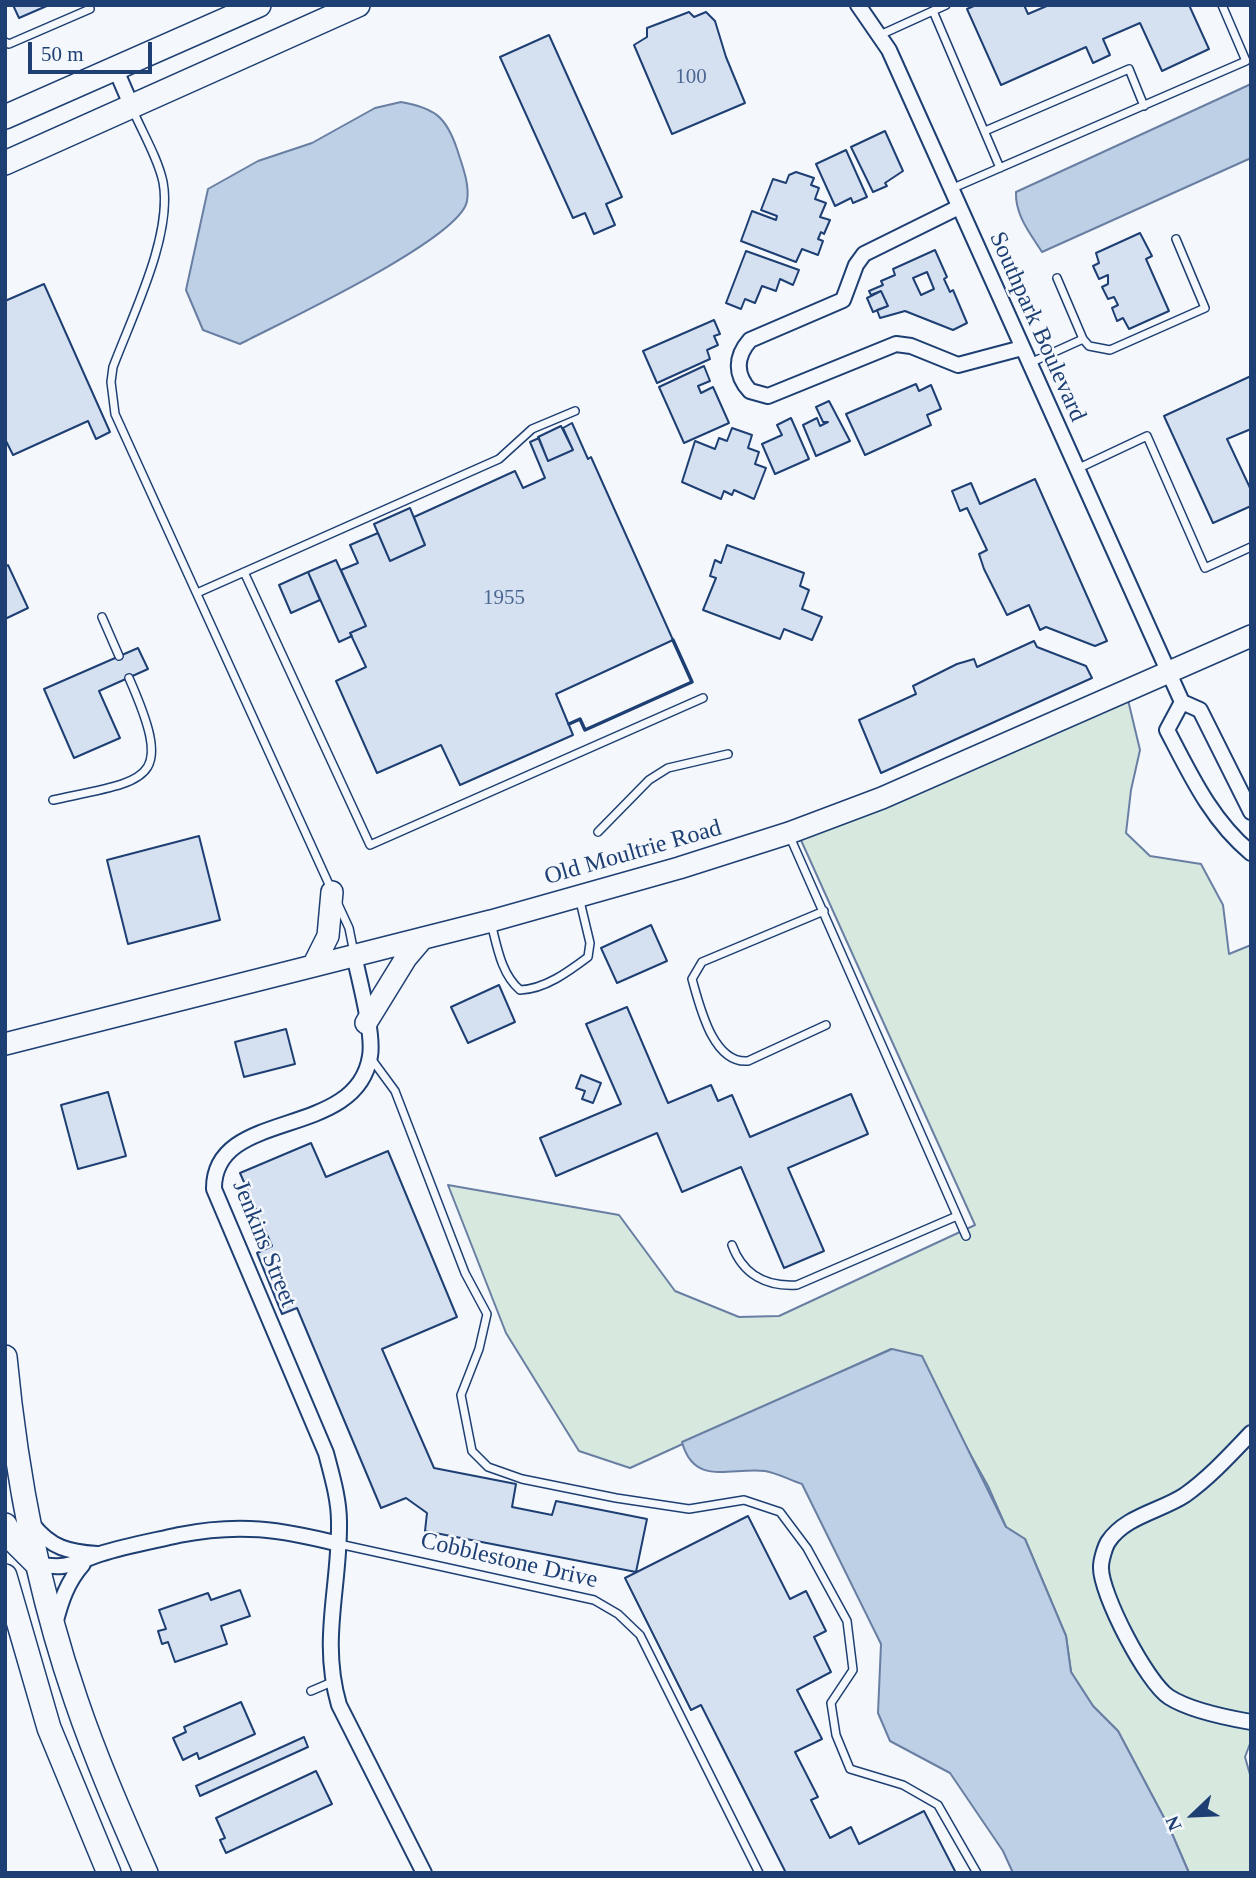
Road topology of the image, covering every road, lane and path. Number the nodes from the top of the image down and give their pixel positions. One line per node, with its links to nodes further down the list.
1 (259, 5): 10 (main road)
2 (359, 5): 12 (main road)
3 (858, 5): 8 (street, Southpark Boulevard)
4 (946, 5): 7 (lane)
5 (1222, 5): 11 (lane)
6 (90, 9): 9 (lane)
7 (933, 11): 8 (lane); 14 (lane)
8 (880, 35): 17 (street, Southpark Boulevard)
9 (5, 42)
10 (116, 70): 12 (street); 13 (main road)
11 (1144, 106): 14 (lane); 16 (lane)
12 (132, 107): 15 (main road); 28 (lane)
13 (5, 117)
14 (985, 131): 16 (lane)
15 (5, 163)
16 (1000, 168): 17 (lane)
17 (951, 190): 18 (street, Southpark Boulevard)
18 (958, 208): 22 (street, Southpark Boulevard); 22 (street)
19 (1176, 239): 21 (lane)
20 (1057, 278): 21 (lane)
21 (1083, 339): 23 (lane)
22 (1022, 348): 23 (street, Southpark Boulevard)
23 (1029, 363): 25 (street, Southpark Boulevard)
24 (575, 411): 27 (lane)
25 (1076, 469): 26 (lane); 32 (street, Southpark Boulevard)
26 (1251, 547)
27 (244, 572): 28 (lane); 34 (lane)
28 (197, 593): 42 (lane)
29 (102, 617): 31 (lane)
30 (1251, 636): 32 (main road, Old Moultrie Road)
31 (119, 656)
32 (1171, 671): 35 (street, Southpark Boulevard); 40 (main road, Old Moultrie Road)
33 (129, 678): 37 (lane)
34 (703, 698)
35 (1182, 702): 38 (street); 41 (street)
36 (728, 754): 39 (lane)
37 (53, 800)
38 (1251, 812)
39 (598, 832)
40 (789, 833): 43 (main road, Old Moultrie Road); 44 (lane)
41 (1251, 853)
42 (332, 892): 47 (lane); 48 (main road)
43 (578, 897): 45 (main road, Old Moultrie Road); 45 (lane)
44 (824, 911): 50 (lane); 53 (lane)
45 (491, 921): 46 (main road, Old Moultrie Road)
46 (423, 938): 47 (main road, Old Moultrie Road); 49 (main road)
47 (354, 955): 48 (main road, Old Moultrie Road); 49 (street)
48 (313, 966): 51 (main road, Old Moultrie Road)
49 (366, 1023): 52 (street)
50 (827, 1025)
51 (5, 1044)
52 (370, 1056): 60 (street, Jenkins Street); 73 (lane)
53 (957, 1216): 54 (lane); 55 (lane)
54 (966, 1236)
55 (732, 1245)
56 (5, 1357): 58 (main road)
57 (1251, 1433): 68 (street)
58 (28, 1519): 61 (street, Cobblestone Drive); 63 (main road)
59 (5, 1525): 63 (main road)
60 (339, 1544): 61 (street, Cobblestone Drive); 66 (street); 72 (lane, Cobblestone Drive)
61 (98, 1555): 62 (street, Cobblestone Drive)
62 (85, 1562): 63 (street, Cobblestone Drive); 65 (street)
63 (37, 1563): 65 (main road)
64 (5, 1576): 69 (main road)
65 (53, 1628): 70 (main road)
66 (332, 1682): 67 (lane); 71 (street)
67 (311, 1691)
68 (1251, 1722)
69 (109, 1873)
70 (146, 1873)
71 (424, 1873)
72 (759, 1873)
73 (977, 1873)

